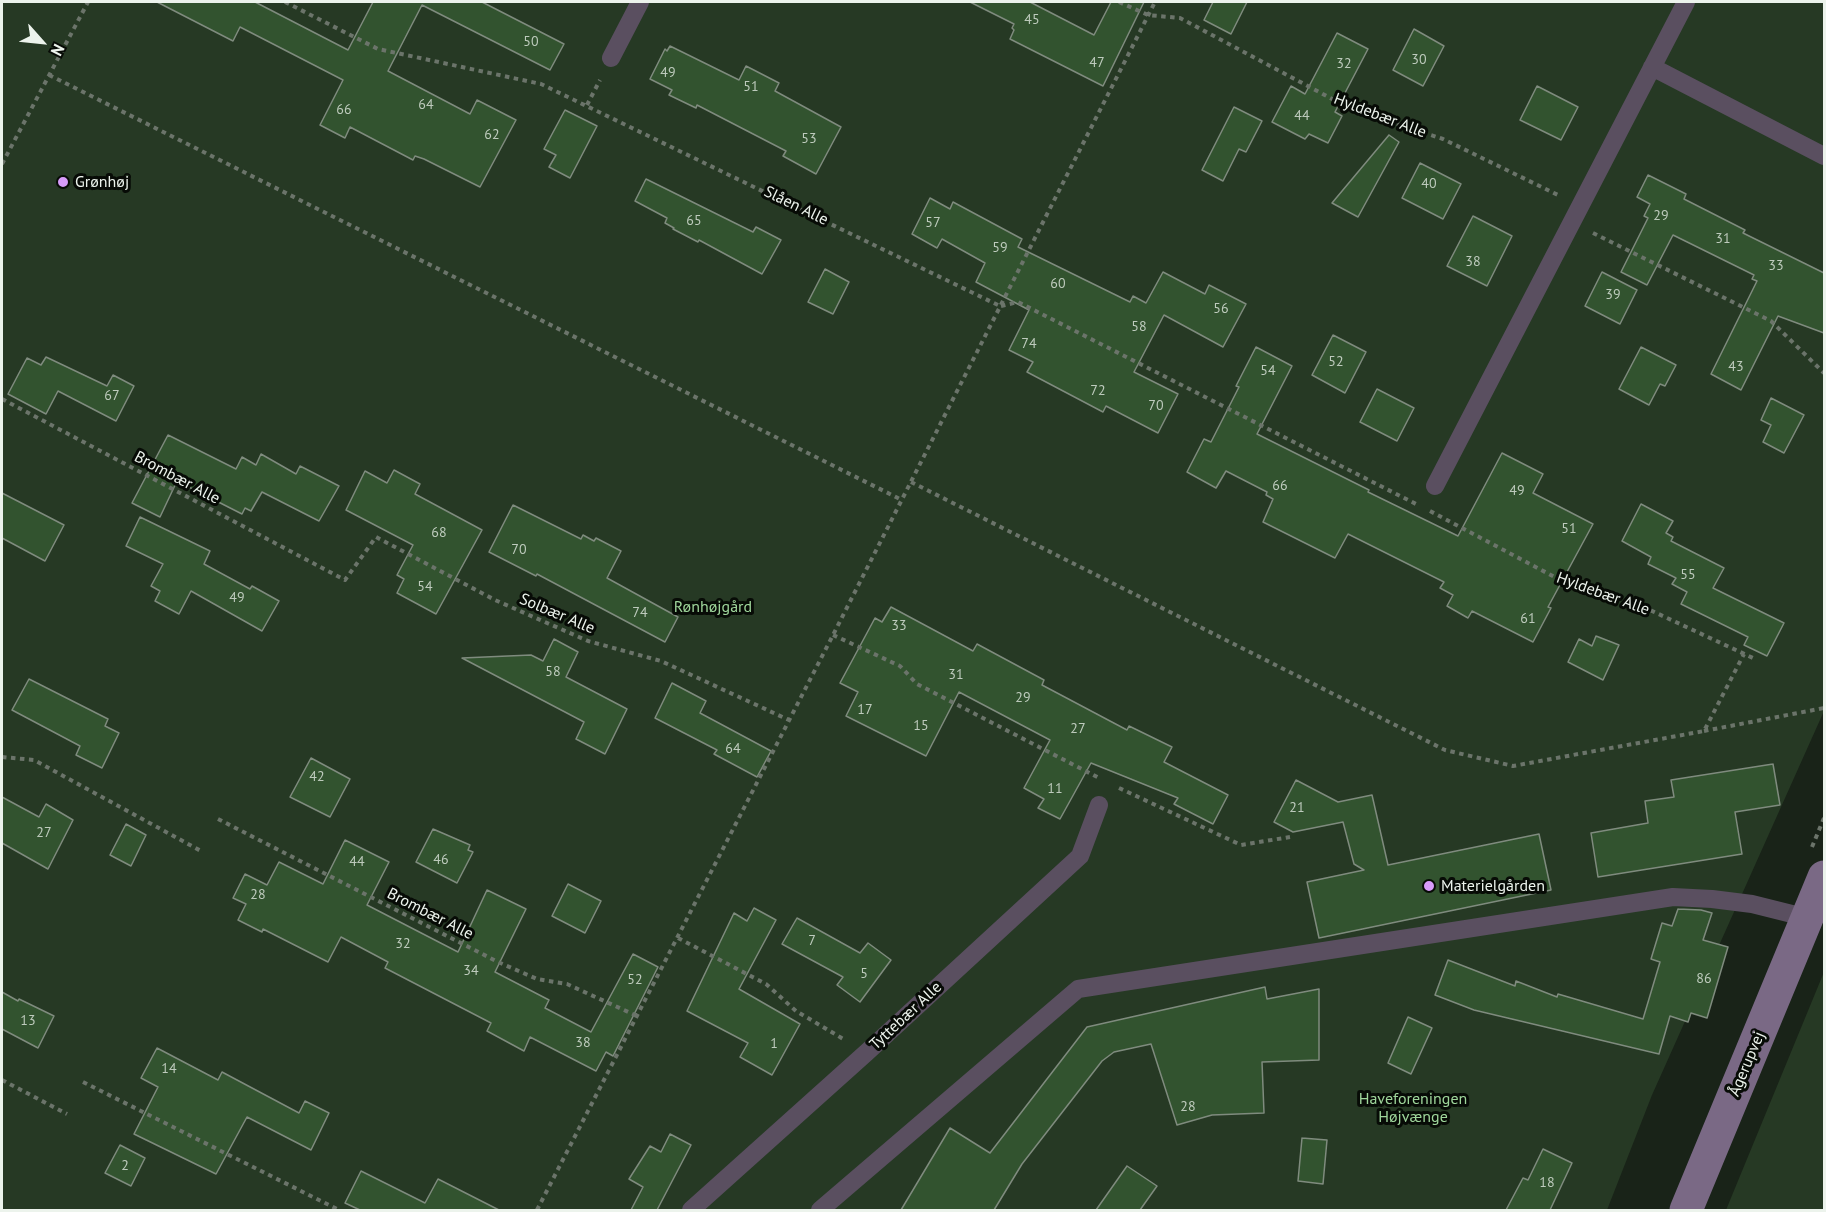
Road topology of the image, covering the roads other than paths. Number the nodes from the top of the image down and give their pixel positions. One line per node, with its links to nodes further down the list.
1 (640, 2): 3 (lane)
2 (1686, 2): 4 (lane)
3 (611, 58)
4 (1652, 67): 5 (lane); 6 (lane)
5 (1824, 156)
6 (1435, 486)
7 (1099, 805): 10 (lane, Tyttebær Alle)
8 (1824, 877): 9 (street, Ågerupvej)
9 (1808, 918): 11 (lane); 12 (street, Ågerupvej)
10 (691, 1210)
11 (820, 1210)
12 (1686, 1210)

